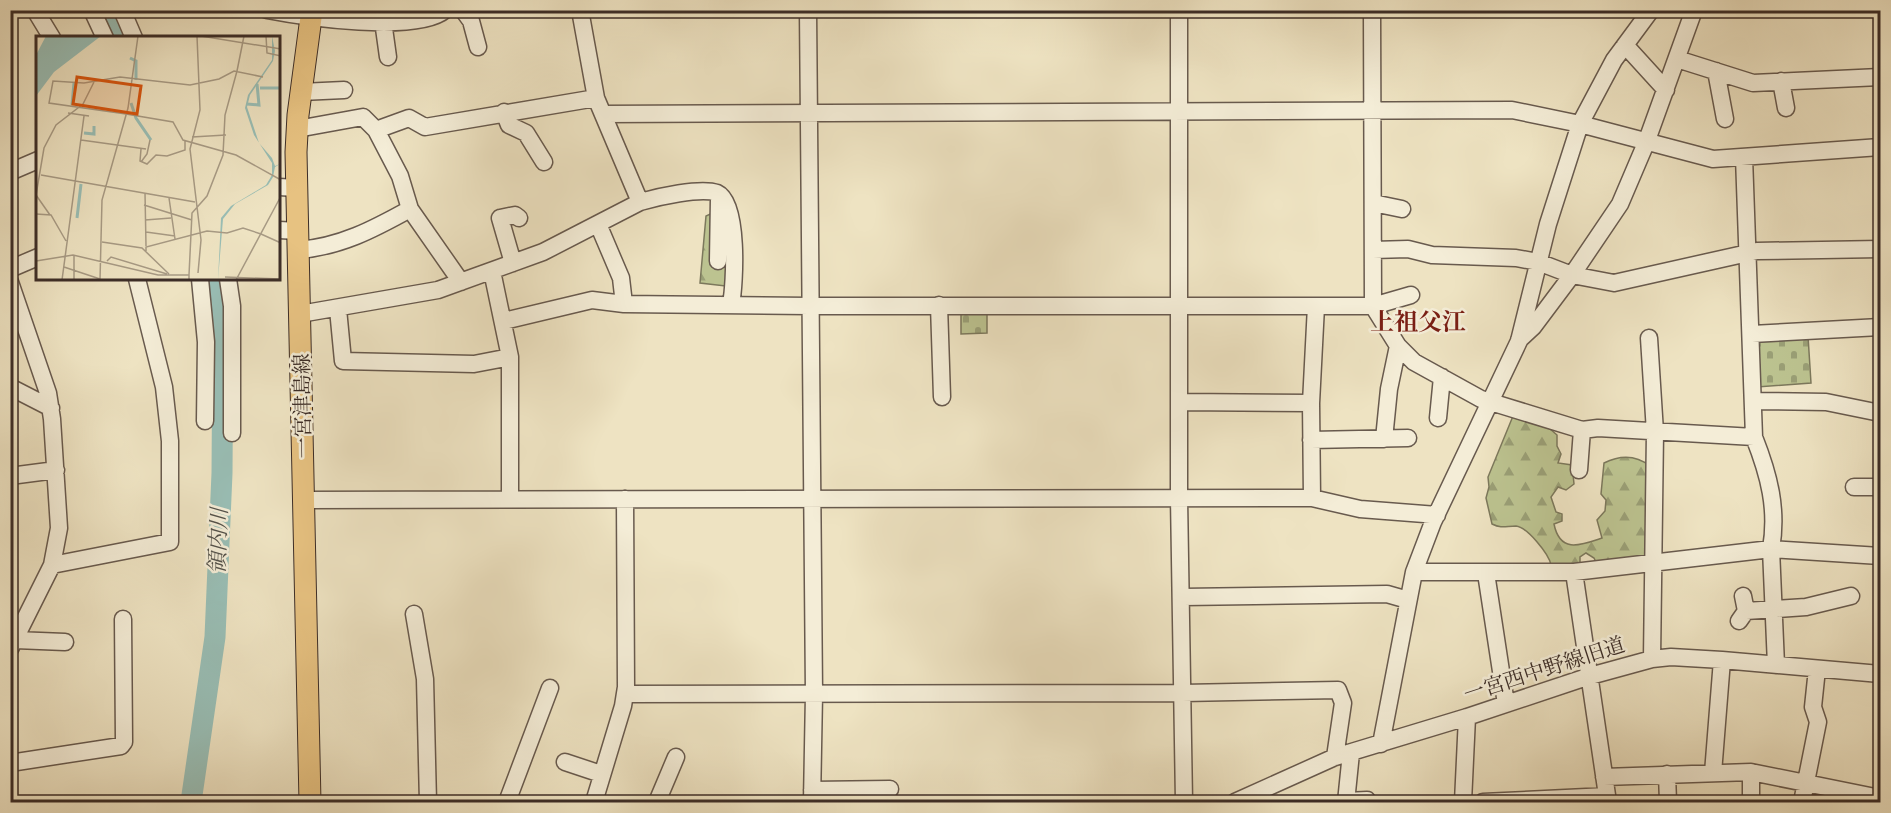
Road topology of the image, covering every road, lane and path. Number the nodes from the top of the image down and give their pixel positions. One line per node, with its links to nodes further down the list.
1 (35, 10): 15 (street)
2 (92, 10): 16 (street)
3 (122, 10): 17 (street)
4 (267, 10): 13 (street)
5 (445, 10): 14 (street)
6 (463, 10): 19 (street)
7 (580, 10): 28 (street)
8 (808, 10): 33 (street)
9 (1179, 10): 31 (street)
10 (1372, 10): 32 (street)
11 (1651, 10): 18 (street)
12 (1694, 10): 21 (street)
13 (312, 14): 14 (street); 27 (main road, 一宮津島線)
14 (383, 21): 20 (street)
15 (51, 36)
16 (104, 36)
17 (133, 36)
18 (1625, 45): 26 (street); 35 (street)
19 (478, 47)
20 (388, 57)
21 (1677, 59): 22 (street); 26 (street)
22 (1716, 71): 24 (street); 34 (street)
23 (1881, 77): 24 (street)
24 (1781, 81): 29 (street)
25 (344, 90): 27 (street)
26 (1666, 90): 38 (street)
27 (301, 92): 36 (main road, 一宮津島線)
28 (600, 106): 30 (street); 33 (street); 46 (street)
29 (1786, 108)
30 (504, 112): 37 (street); 42 (street)
31 (1179, 113): 32 (street); 33 (street); 72 (street)
32 (1373, 113): 35 (street); 47 (street)
33 (809, 114): 73 (street)
34 (1725, 119)
35 (1581, 124): 38 (street); 58 (street)
36 (297, 129): 37 (street); 44 (main road, 一宮津島線)
37 (376, 130): 48 (street)
38 (1647, 143): 40 (street); 62 (street)
39 (1881, 147): 40 (street)
40 (1744, 157): 55 (street)
41 (36, 161): 43 (street)
42 (544, 162)
43 (10, 172)
44 (288, 188): 52 (main road, 一宮津島線)
45 (719, 194): 46 (street); 57 (street); 70 (street)
46 (640, 202): 51 (street)
47 (1373, 202): 49 (street); 54 (street)
48 (410, 209): 52 (street); 67 (street)
49 (1402, 209)
50 (519, 218): 59 (street)
51 (598, 224): 59 (street); 69 (street)
52 (292, 237): 77 (main road, 一宮津島線)
53 (1881, 249): 55 (street)
54 (1373, 250): 58 (street); 75 (street)
55 (1748, 254): 62 (street); 80 (street)
56 (36, 258): 60 (street)
57 (718, 261)
58 (1538, 262): 62 (street); 82 (street)
59 (513, 263): 61 (street)
60 (10, 269)
61 (492, 271): 67 (street); 78 (street)
62 (1572, 275): 82 (street)
63 (137, 280): 118 (street)
64 (200, 280): 95 (street)
65 (228, 280): 98 (street)
66 (10, 282): 92 (street)
67 (461, 282): 76 (street)
68 (1411, 296): 75 (street)
69 (624, 304): 70 (street); 78 (street)
70 (731, 304): 73 (street)
71 (939, 305): 72 (street); 73 (street); 87 (street)
72 (1180, 305): 74 (street); 90 (street)
73 (809, 306): 111 (street)
74 (1316, 306): 75 (street); 91 (street)
75 (1373, 306): 83 (street)
76 (338, 309): 77 (street); 84 (street)
77 (300, 314): 112 (main road, 一宮津島線)
78 (504, 321): 84 (street)
79 (1881, 327): 80 (street)
80 (1752, 334): 89 (street)
81 (1649, 338): 97 (street)
82 (1519, 341): 88 (street)
83 (1398, 346): 85 (street); 100 (street)
84 (510, 357): 113 (street)
85 (1442, 377): 88 (street); 94 (street)
86 (10, 387): 92 (street)
87 (942, 397)
88 (1489, 400): 96 (street); 114 (street)
89 (1754, 401): 93 (street); 99 (street)
90 (1180, 402): 91 (street); 108 (street)
91 (1311, 403): 102 (street)
92 (51, 408): 103 (street)
93 (1881, 413)
94 (1438, 418)
95 (205, 421)
96 (1582, 430): 97 (street); 104 (street)
97 (1655, 432): 99 (street); 117 (street)
98 (232, 433)
99 (1754, 437): 115 (street)
100 (1384, 438): 101 (street); 102 (street)
101 (1408, 438)
102 (1311, 440): 109 (street)
103 (56, 470): 105 (street); 118 (street)
104 (1579, 470)
105 (10, 476)
106 (1854, 487): 107 (street)
107 (1881, 487)
108 (1179, 498): 109 (street); 111 (street); 123 (street)
109 (1312, 498): 114 (street)
110 (625, 499): 111 (street); 113 (street); 139 (street)
111 (813, 499): 140 (street)
112 (304, 500): 113 (street); 158 (main road, 一宮津島線)
113 (510, 500)
114 (1437, 515): 119 (street)
115 (1771, 549): 116 (street); 117 (street); 125 (street)
116 (1881, 556)
117 (1653, 562): 121 (street); 131 (street)
118 (52, 565): 130 (street)
119 (1414, 572): 120 (street); 124 (street)
120 (1486, 573): 121 (street); 141 (street)
121 (1574, 573): 136 (street)
122 (1851, 596): 125 (street)
123 (1183, 597): 124 (street); 138 (street)
124 (1408, 600): 143 (street)
125 (1773, 608): 126 (street); 133 (street)
126 (1743, 609)
127 (414, 614): 159 (street)
128 (123, 619): 147 (street)
129 (65, 642): 130 (street)
130 (13, 644)
131 (1652, 659): 132 (street, 一宮西中野線旧道); 136 (street, 一宮西中野線旧道)
132 (1722, 660): 133 (street, 一宮西中野線旧道); 149 (street)
133 (1776, 664): 134 (street, 一宮西中野線旧道)
134 (1817, 669): 135 (street, 一宮西中野線旧道); 153 (street)
135 (1881, 674)
136 (1590, 676): 141 (street, 一宮西中野線旧道); 152 (street)
137 (550, 688): 160 (street)
138 (1183, 693): 140 (street); 144 (street); 163 (street)
139 (625, 694): 140 (street); 150 (street)
140 (814, 694): 155 (street)
141 (1506, 704): 142 (street, 一宮西中野線旧道)
142 (1467, 717): 143 (street, 一宮西中野線旧道); 167 (street)
143 (1381, 744): 144 (street, 一宮西中野線旧道)
144 (1343, 755): 164 (street, 一宮西中野線旧道); 165 (street)
145 (676, 757): 162 (street)
146 (565, 762): 150 (street)
147 (10, 763)
148 (1751, 772): 149 (street); 153 (street); 170 (street)
149 (1713, 773): 151 (street)
150 (602, 774): 161 (street)
151 (1667, 774): 152 (street); 169 (street)
152 (1604, 777): 157 (street)
153 (1806, 784): 156 (street); 171 (street)
154 (890, 789): 155 (street)
155 (812, 796)
156 (1881, 798)
157 (1607, 800): 168 (street)
158 (314, 802)
159 (428, 802)
160 (507, 802)
161 (595, 802)
162 (657, 802)
163 (1184, 802)
164 (1235, 802)
165 (1346, 802): 166 (street)
166 (1368, 802)
167 (1463, 802)
168 (1483, 802)
169 (1668, 802)
170 (1751, 802)
171 (1802, 802)

